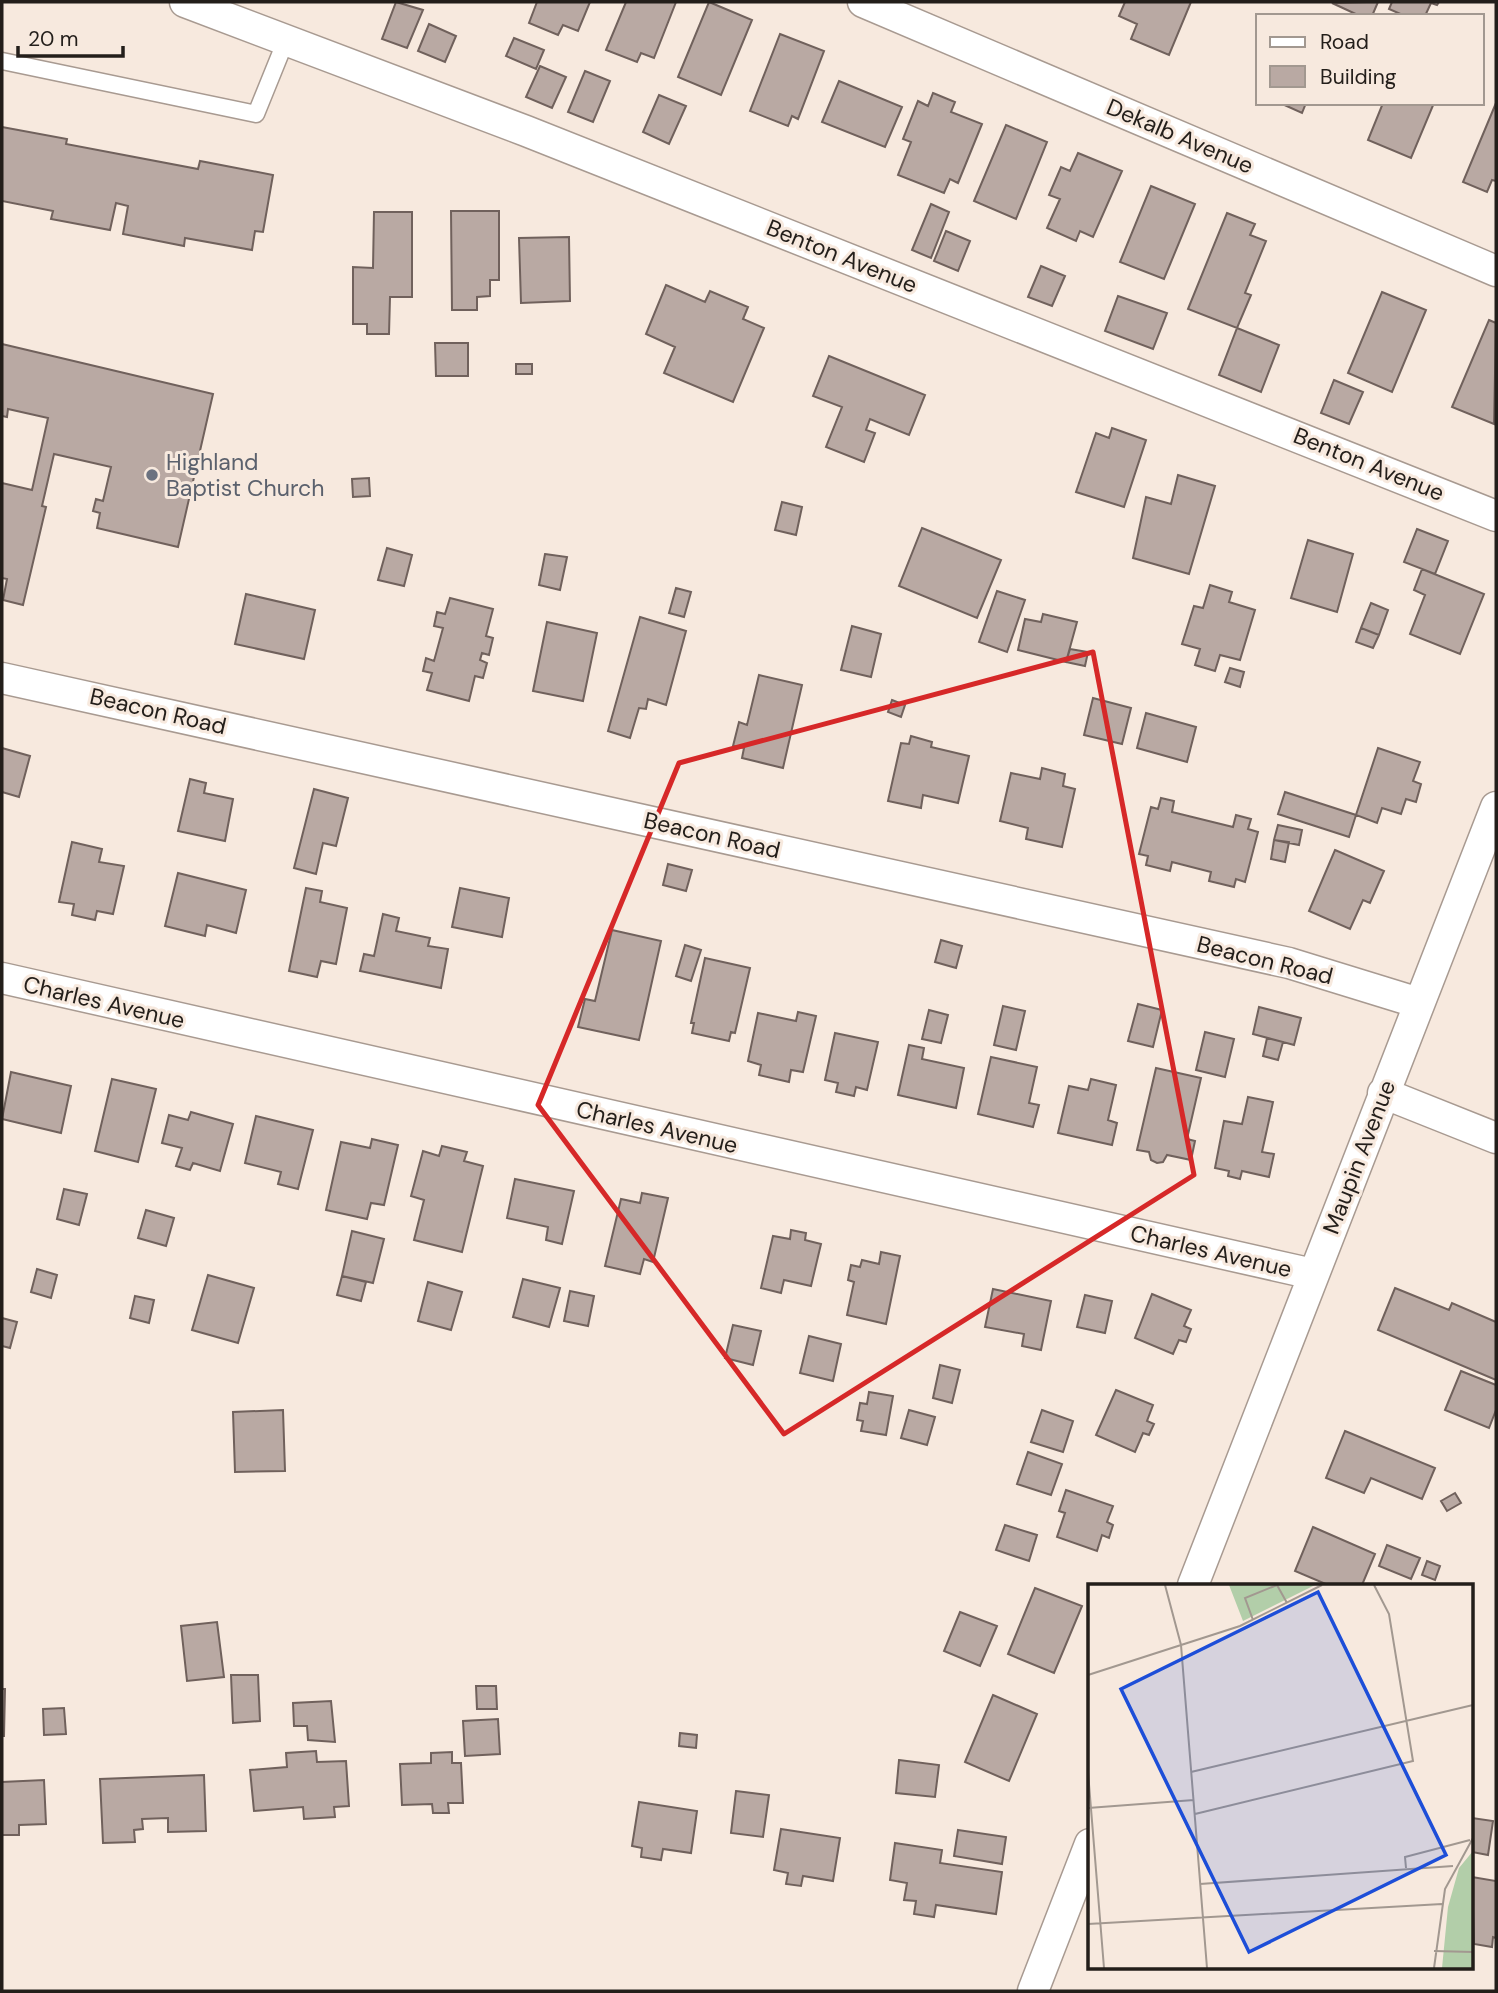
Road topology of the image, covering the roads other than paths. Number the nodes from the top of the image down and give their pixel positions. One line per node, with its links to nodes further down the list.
1 (185, 2): 3 (street, Benton Avenue)
2 (863, 2): 5 (street, Dekalb Avenue)
3 (286, 40): 4 (lane); 6 (street, Benton Avenue)
4 (2, 61)
5 (1496, 271)
6 (1496, 516)
7 (2, 678): 10 (street, Beacon Road)
8 (1496, 807): 10 (street, Maupin Avenue)
9 (2, 978): 13 (street, Charles Avenue)
10 (1419, 1003): 11 (street, Maupin Avenue)
11 (1384, 1093): 12 (street); 13 (street, Maupin Avenue)
12 (1496, 1138)
13 (1313, 1274): 14 (street, Maupin Avenue)
14 (1193, 1584)
15 (1088, 1849): 16 (street)
16 (1033, 1991)

